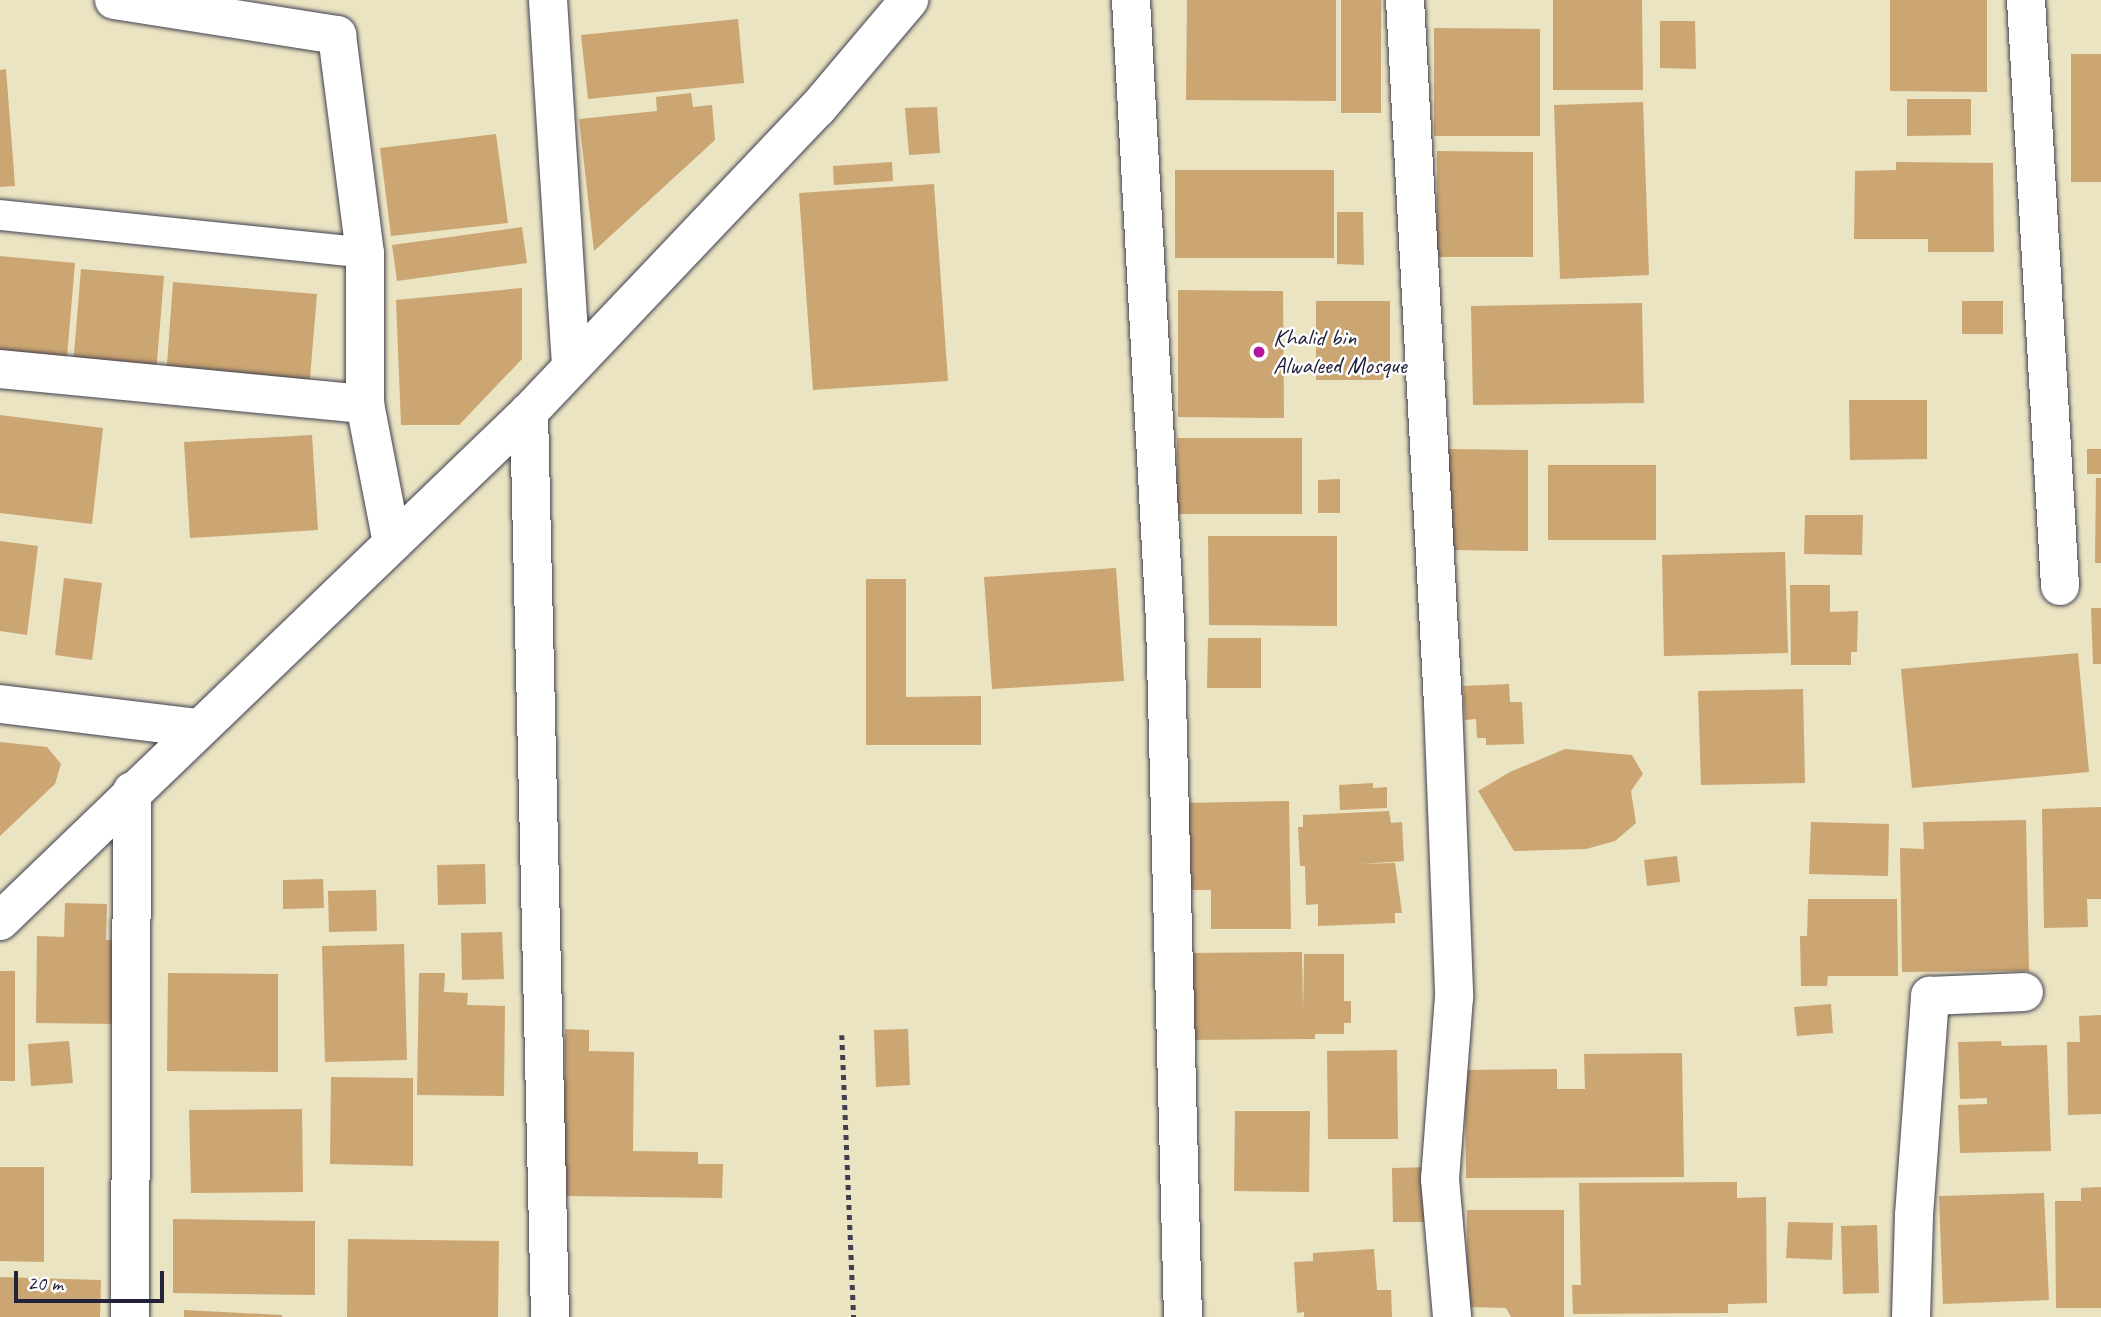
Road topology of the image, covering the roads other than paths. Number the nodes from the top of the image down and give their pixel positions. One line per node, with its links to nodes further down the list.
1 (114, 0): 8 (street)
2 (548, 0): 9 (street)
3 (909, 0): 9 (street)
4 (1131, 0): 22 (street)
5 (1405, 0): 23 (street)
6 (2026, 0): 14 (street)
7 (0, 215): 8 (lane)
8 (365, 253): 11 (street)
9 (570, 365): 12 (street)
10 (0, 369): 11 (street)
11 (365, 404): 13 (street)
12 (529, 412): 13 (street); 21 (street)
13 (392, 543): 16 (street)
14 (2060, 586)
15 (0, 704): 16 (street)
16 (199, 728): 17 (street)
17 (132, 791): 18 (street); 20 (street)
18 (0, 921)
19 (2024, 992): 24 (street)
20 (130, 1317)
21 (550, 1317)
22 (1183, 1317)
23 (1451, 1317)
24 (1911, 1317)

